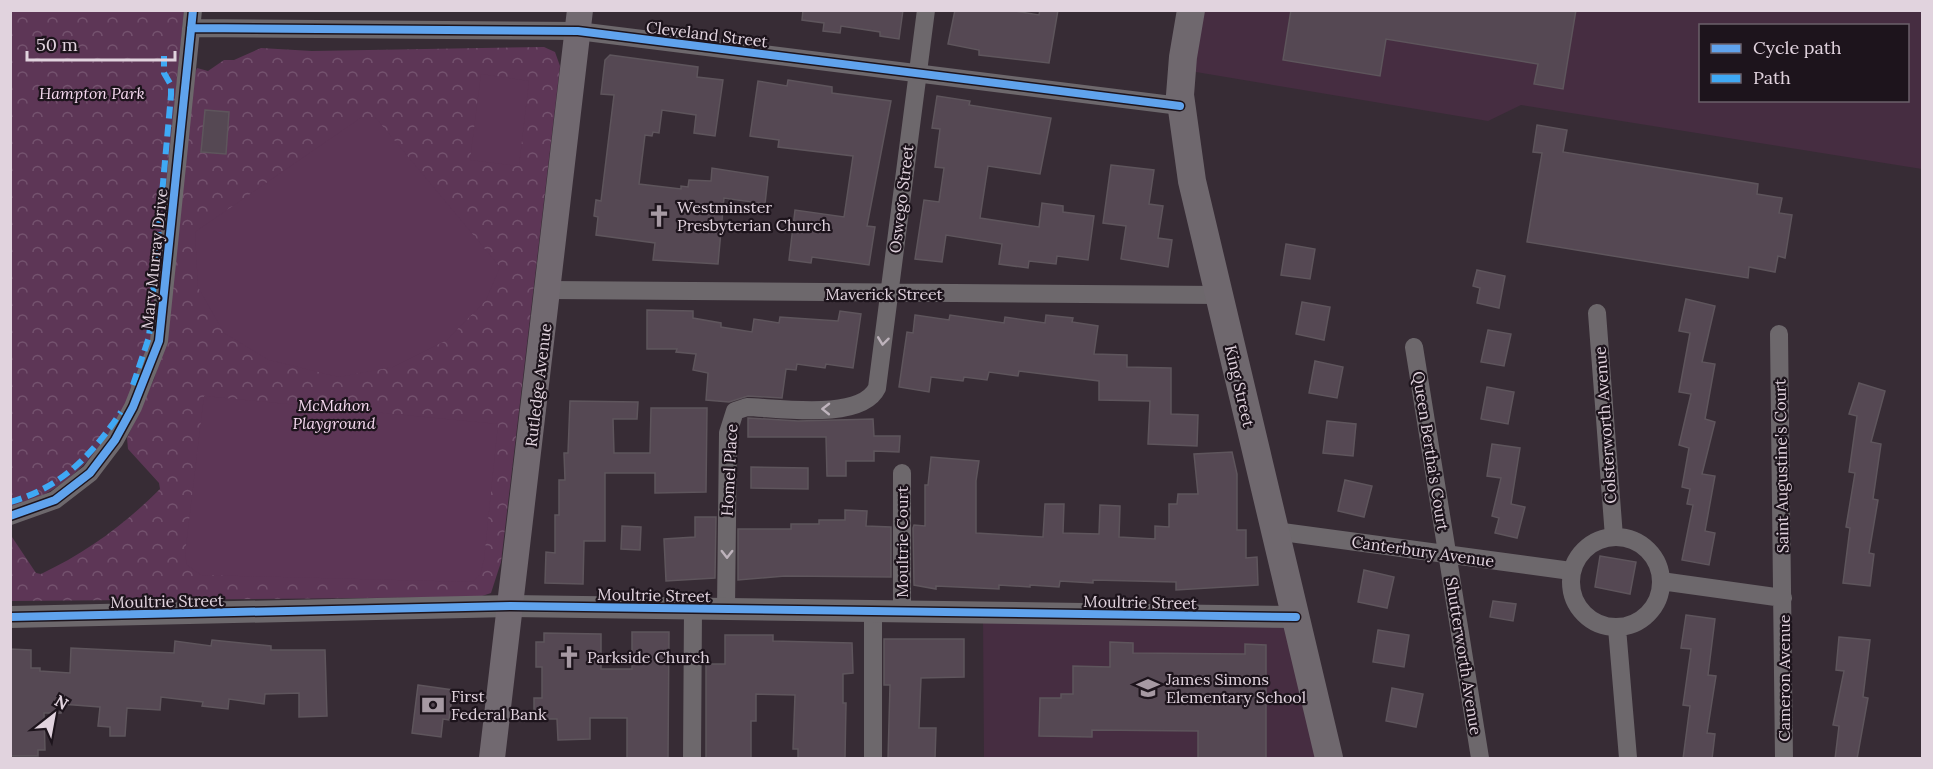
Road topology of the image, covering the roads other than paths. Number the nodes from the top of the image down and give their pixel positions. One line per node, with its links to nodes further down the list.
1 (926, 10): 5 (street, Oswego Street)
2 (1191, 10): 6 (main road, King Street)
3 (192, 19): 4 (street, Cleveland Street); 15 (street, Mary Murray Drive)
4 (579, 21): 5 (street, Cleveland Street); 7 (main road, Rutledge Avenue)
5 (918, 74): 6 (street, Cleveland Street); 8 (street, Oswego Street)
6 (1180, 106): 9 (main road, King Street)
7 (549, 290): 8 (street, Maverick Street); 22 (main road, Rutledge Avenue)
8 (889, 294): 9 (street, Maverick Street); 13 (street, Oswego Street, one-way to 13)
9 (1219, 295): 16 (main road, King Street)
10 (1597, 313): 17 (street, Colsterworth Avenue)
11 (1779, 334): 21 (street, Saint Augustine's Court)
12 (1414, 347): 18 (street, Queen Bertha's Court)
13 (877, 388): 24 (street, Homel Place, one-way to 24)
14 (902, 473): 26 (street, Moultrie Court)
15 (10, 516)
16 (1275, 531): 18 (street, Canterbury Avenue); 28 (main road, King Street)
17 (1614, 537): 19 (street); 20 (street)
18 (1448, 554): 19 (street, Canterbury Avenue); 34 (street, Shutterworth Avenue)
19 (1571, 571): 29 (street)
20 (1661, 580): 21 (street); 29 (street)
21 (1783, 598): 36 (street, Cameron Avenue)
22 (511, 606): 23 (street, Moultrie Street); 27 (street, Moultrie Street); 30 (main road, Rutledge Avenue)
23 (693, 609): 24 (street, Moultrie Street); 31 (street)
24 (726, 609): 25 (street, Moultrie Street)
25 (873, 611): 26 (street, Moultrie Street); 32 (street)
26 (902, 611): 28 (street, Moultrie Street)
27 (10, 617)
28 (1296, 617): 33 (main road, King Street)
29 (1617, 628): 35 (street)
30 (492, 759)
31 (692, 759)
32 (873, 759)
33 (1329, 759)
34 (1480, 759)
35 (1628, 759)
36 (1784, 759)

